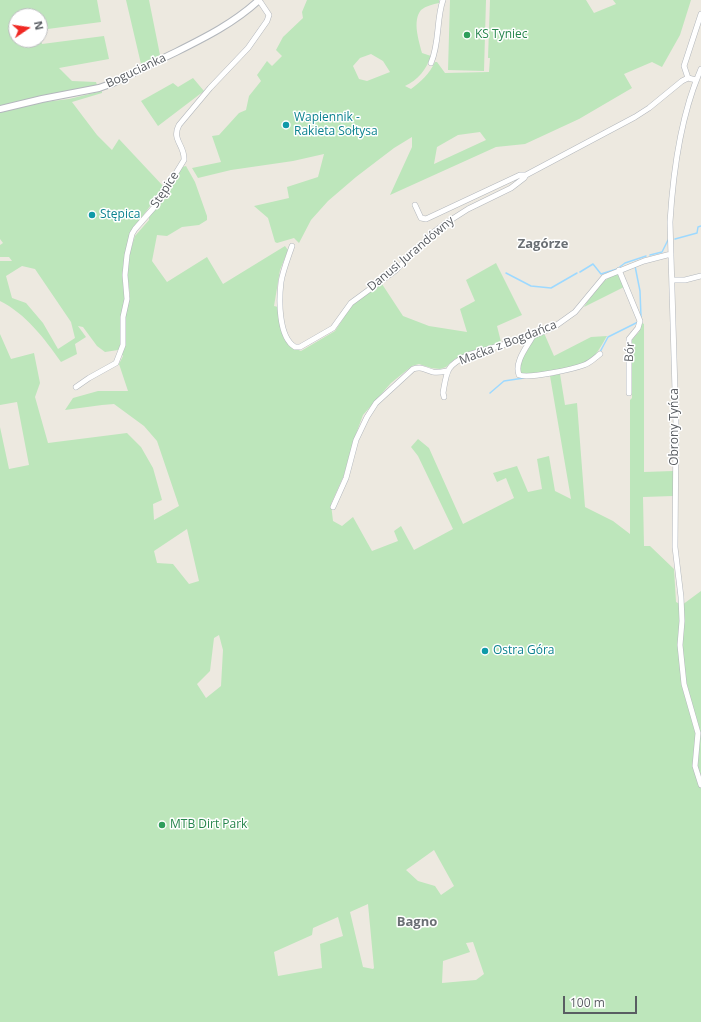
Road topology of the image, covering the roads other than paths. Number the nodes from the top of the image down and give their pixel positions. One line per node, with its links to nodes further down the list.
1 (259, 0): 8 (street, Bogucianka); 19 (street, Stępice)
2 (443, 0): 4 (street)
3 (701, 14): 6 (street)
4 (431, 63)
5 (701, 69): 7 (street, Obrony Tyńca)
6 (688, 78): 7 (street); 9 (street, Danusi Jurandówny)
7 (696, 80): 12 (street, Obrony Tyńca)
8 (0, 109)
9 (526, 175): 10 (street); 11 (street, Danusi Jurandówny)
10 (415, 205)
11 (292, 246)
12 (670, 254): 13 (street, Maćka z Bogdańca); 15 (street, Obrony Tyńca)
13 (618, 270): 16 (street, Maćka z Bogdańca); 20 (street, Bór)
14 (701, 276): 15 (street)
15 (672, 280): 23 (street, Obrony Tyńca)
16 (533, 336): 17 (street); 18 (street, Maćka z Bogdańca)
17 (600, 354)
18 (447, 371): 21 (street, Maćka z Bogdańca); 22 (street)
19 (76, 387)
20 (629, 393)
21 (444, 397)
22 (333, 507)
23 (701, 785)

